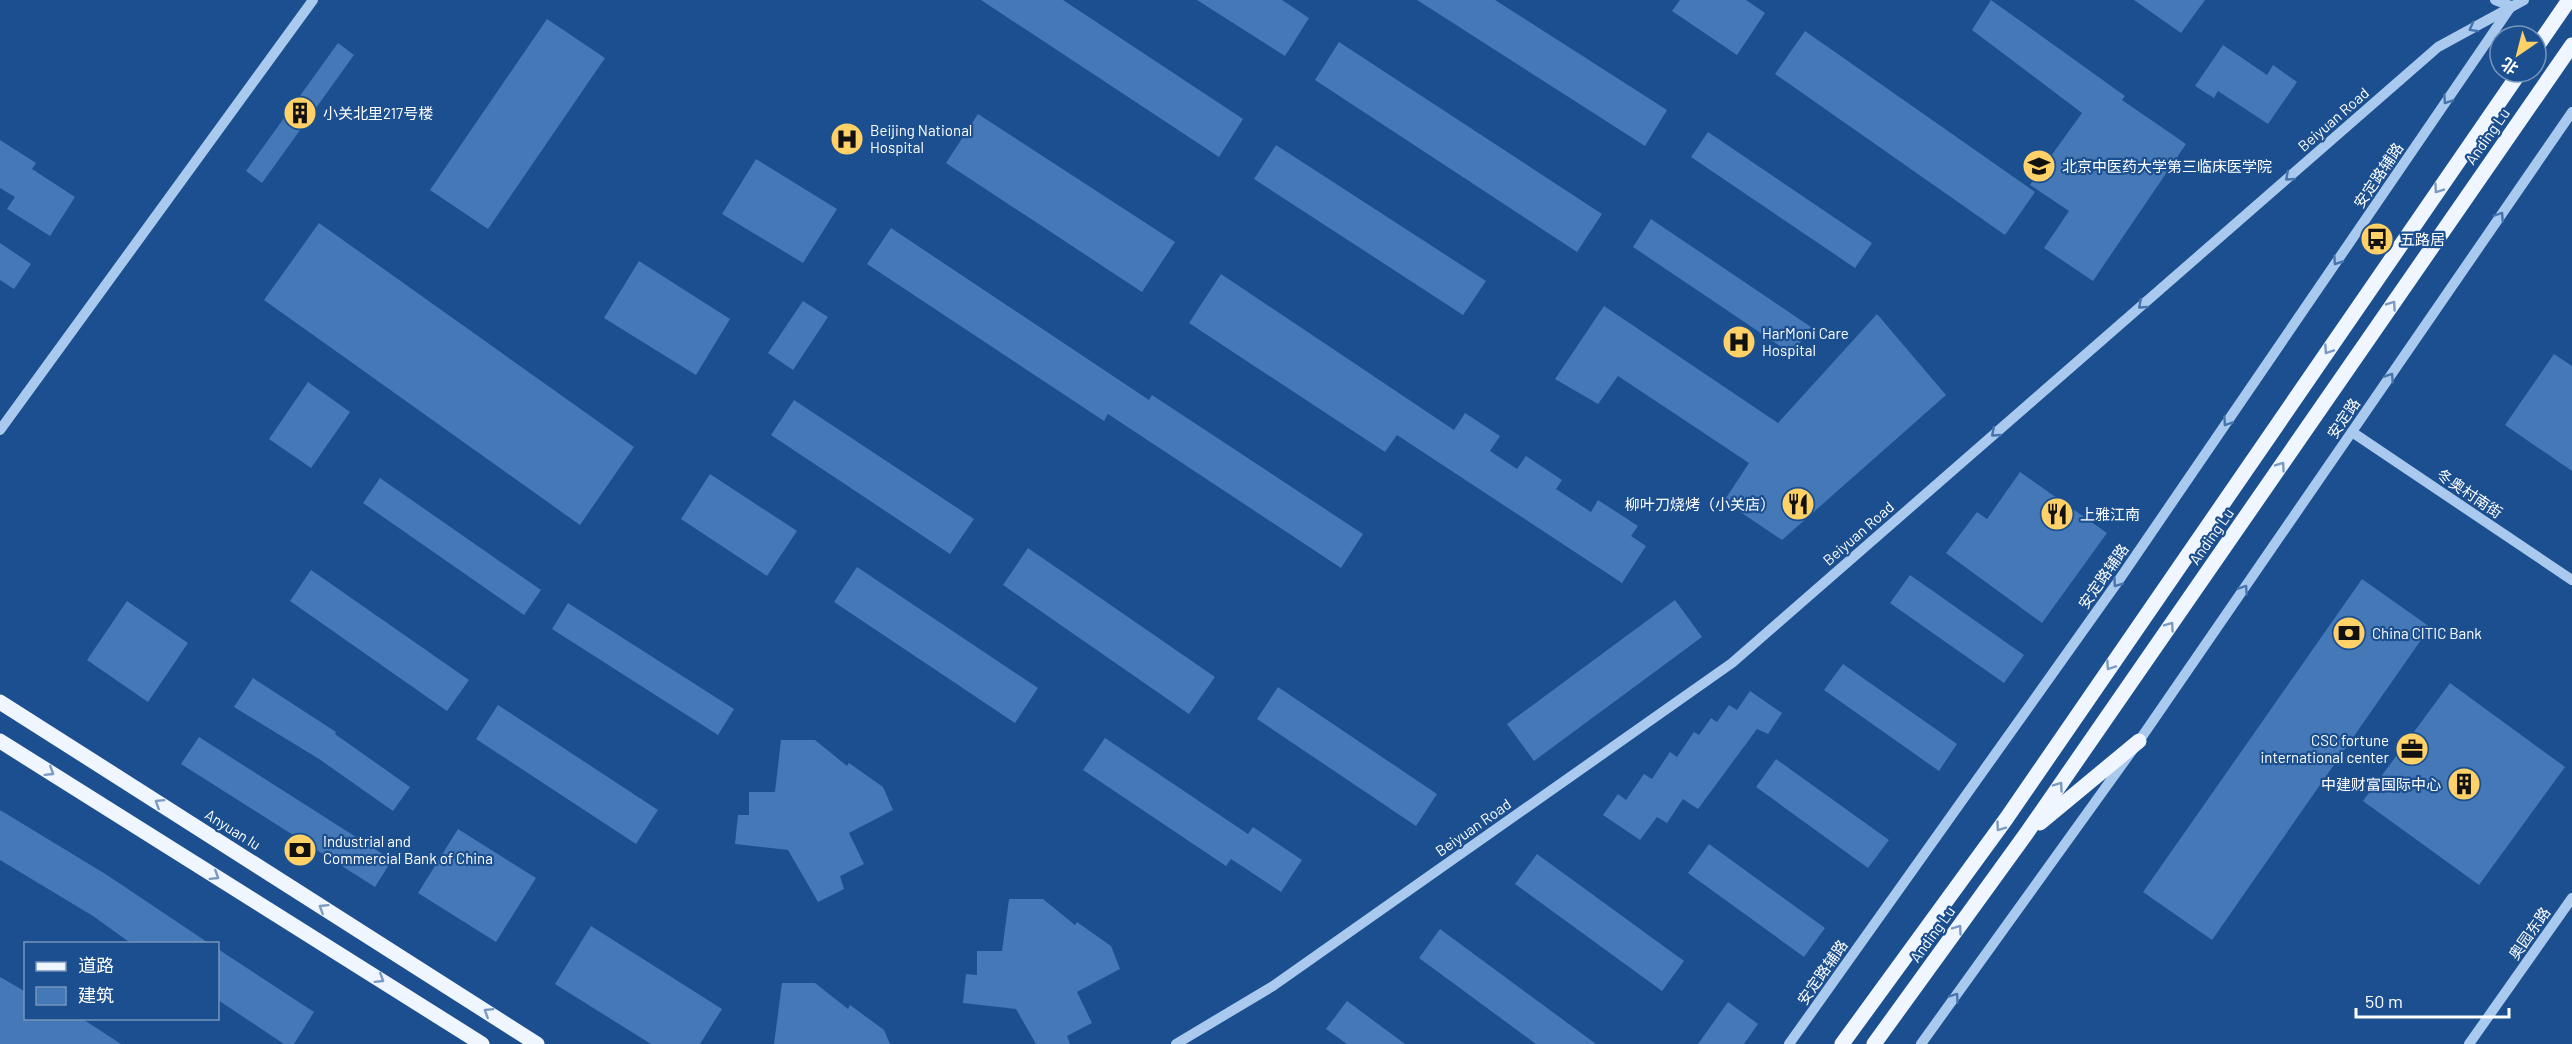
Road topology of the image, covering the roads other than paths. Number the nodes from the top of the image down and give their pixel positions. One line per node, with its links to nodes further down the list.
1 (313, 0): 10 (street)
2 (2495, 0): 5 (street)
3 (2524, 0): 5 (street, Beiyuan Road)
4 (2570, 0): 6 (main road)
5 (2514, 3): 20 (street, Beiyuan Road, one-way to 20); 21 (street, 安定路辅路, one-way to 21)
6 (2548, 31)
7 (2572, 45): 16 (main road, Anding Lu, one-way to 7)
8 (2512, 84): 22 (main road, Anding Lu, one-way to 22)
9 (2572, 112): 11 (street, 安定路, one-way to 9)
10 (0, 430)
11 (2352, 432): 12 (street, 冬奥村南街); 15 (street, 安定路, one-way to 11)
12 (2572, 580)
13 (0, 702): 19 (main road, Anyuan lu, one-way to 13)
14 (0, 741): 18 (main road, one-way to 18)
15 (2139, 741): 16 (main road); 24 (street, one-way to 15)
16 (2026, 834): 23 (main road, Anding Lu, one-way to 16)
17 (2572, 898): 25 (street, 奥园东路)
18 (482, 1044)
19 (537, 1044)
20 (1176, 1044)
21 (1789, 1044)
22 (1842, 1044)
23 (1874, 1044)
24 (1921, 1044)
25 (2469, 1044)

